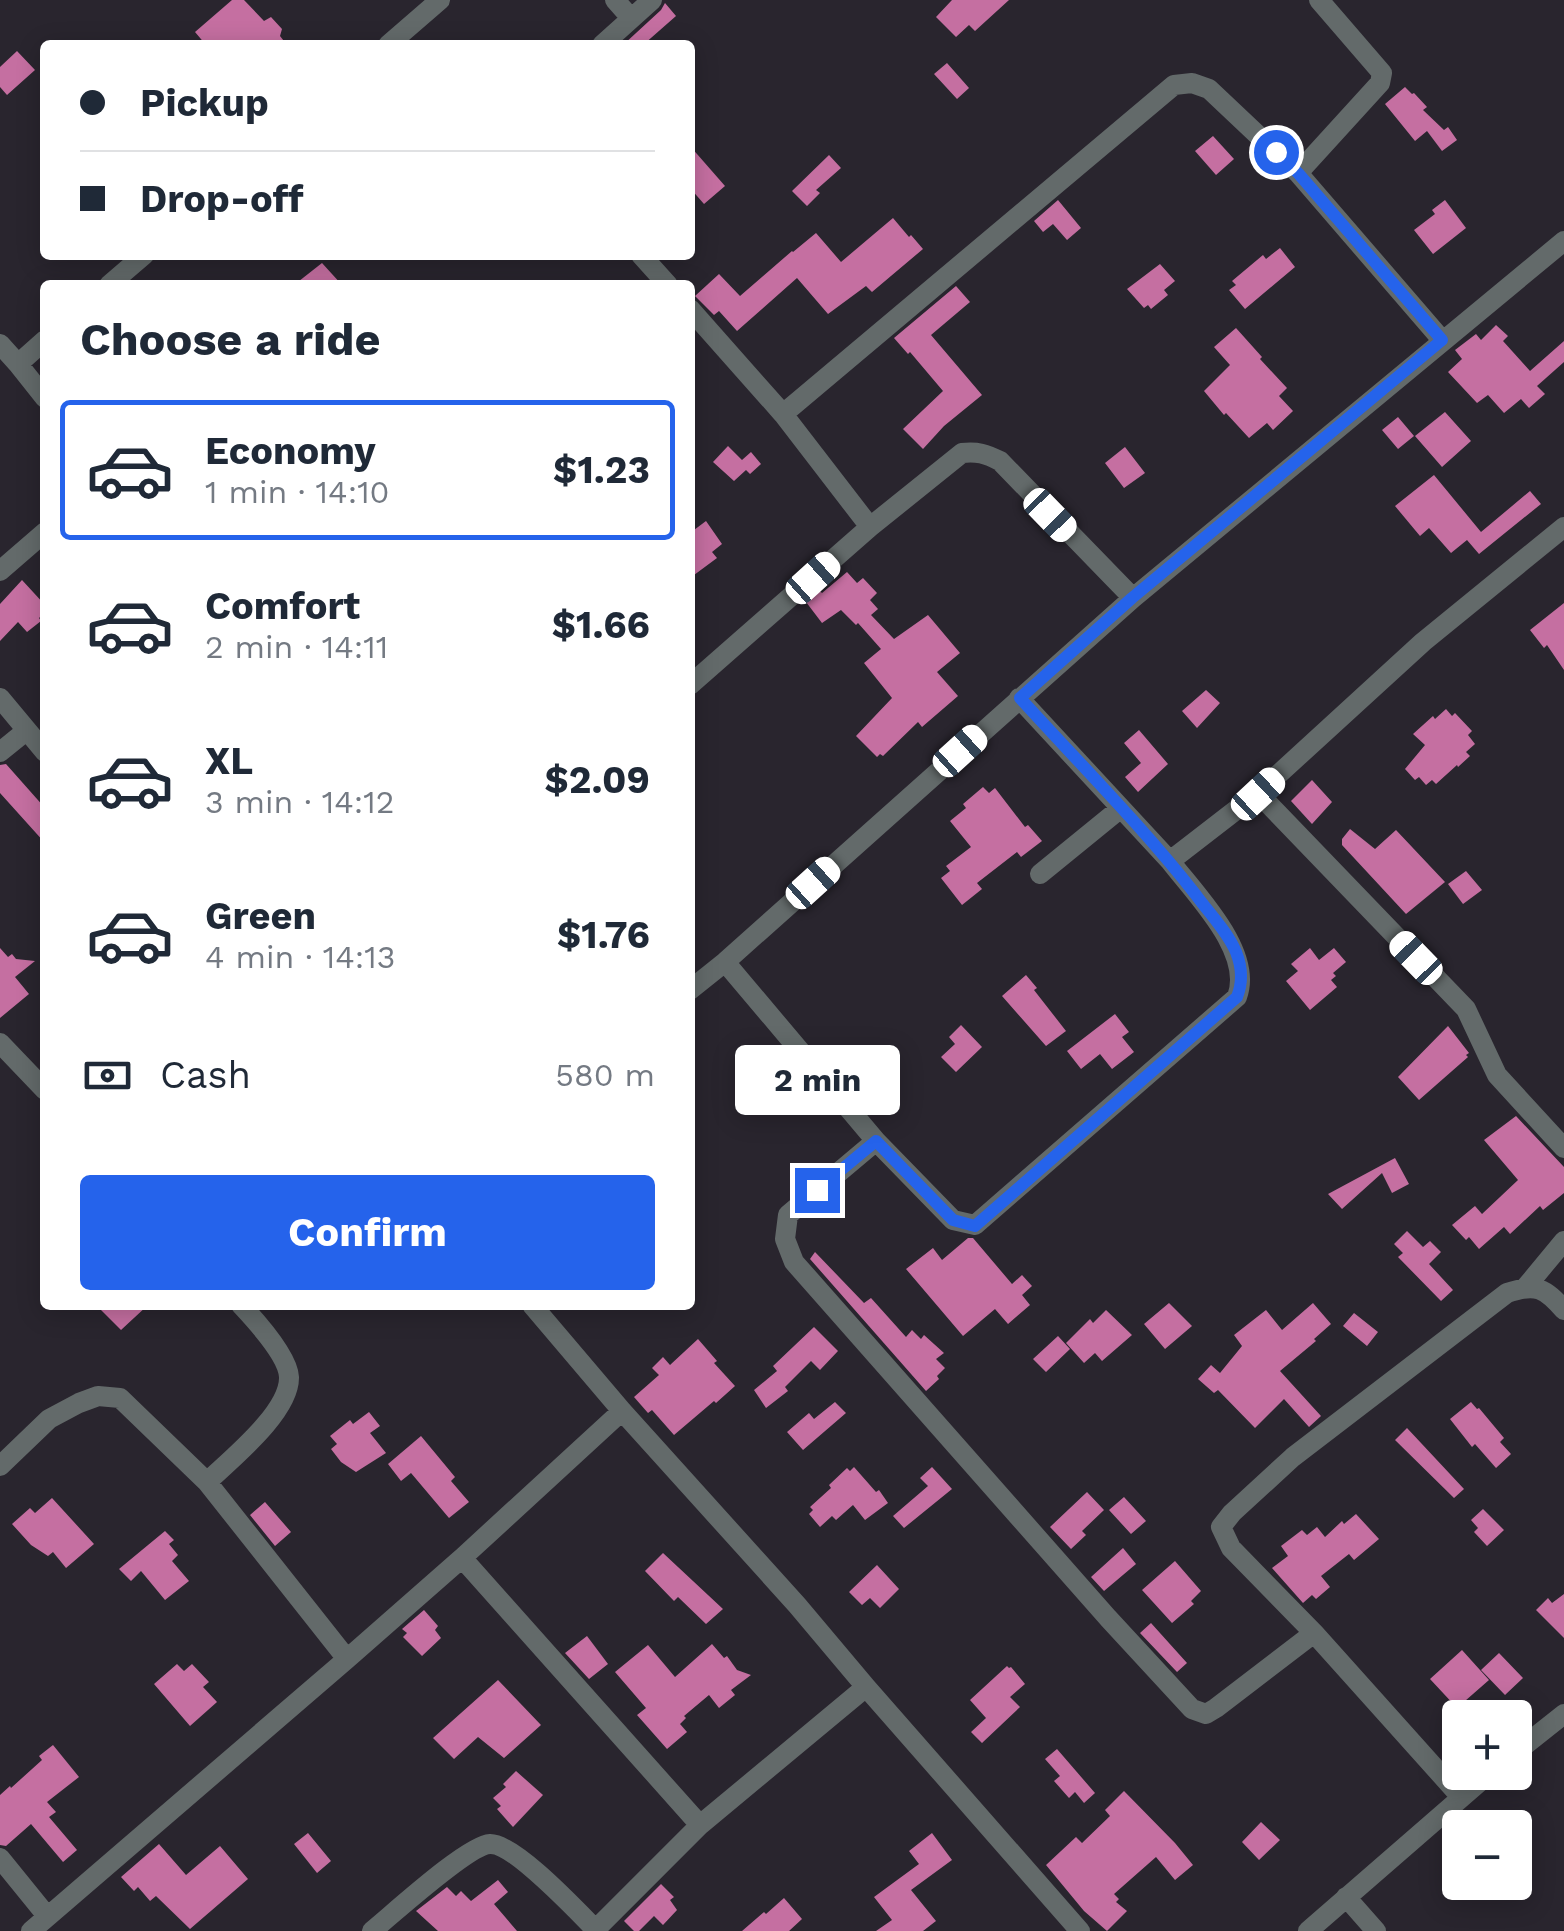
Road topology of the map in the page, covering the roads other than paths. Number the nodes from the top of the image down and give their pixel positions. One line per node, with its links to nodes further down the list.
1 (440, 0): 6 (street)
2 (616, 0): 5 (street)
3 (652, 0): 5 (street)
4 (1318, 0): 8 (street)
5 (630, 18): 7 (street)
6 (394, 40)
7 (607, 40)
8 (1298, 173): 15 (street); 20 (street)
9 (1561, 251): 15 (street)
10 (138, 260): 12 (street)
11 (646, 260): 13 (street)
12 (115, 280)
13 (664, 280)
14 (695, 316): 20 (street)
15 (1442, 340): 25 (street)
16 (0, 344): 18 (street)
17 (40, 344): 18 (street)
18 (18, 364): 19 (street)
19 (40, 392)
20 (783, 414): 21 (street)
21 (870, 527): 25 (street); 26 (street)
22 (1564, 527): 32 (street)
23 (40, 536): 24 (street)
24 (0, 571)
25 (1132, 598): 28 (street)
26 (695, 681)
27 (0, 698): 29 (street)
28 (1020, 698): 33 (street); 36 (street)
29 (26, 731): 30 (street); 31 (street)
30 (40, 746)
31 (0, 752)
32 (1258, 794): 34 (street); 41 (street)
33 (1120, 808): 34 (street); 35 (street)
34 (1170, 862): 40 (street)
35 (1040, 874)
36 (725, 962): 37 (street); 40 (street)
37 (695, 986)
38 (0, 1042): 39 (street)
39 (40, 1085)
40 (876, 1141): 51 (street)
41 (1564, 1148)
42 (1564, 1240): 43 (street)
43 (1525, 1288): 46 (street); 51 (street)
44 (245, 1310): 49 (street)
45 (536, 1310): 47 (street)
46 (1564, 1310)
47 (622, 1411): 50 (street); 53 (street)
48 (0, 1466): 49 (street)
49 (207, 1482): 52 (street)
50 (462, 1558): 52 (street); 58 (street)
51 (1314, 1633): 57 (street)
52 (347, 1660): 61 (street)
53 (866, 1688): 58 (street); 65 (street)
54 (1564, 1714): 55 (street)
55 (1532, 1740)
56 (1469, 1790): 57 (street)
57 (1461, 1797): 60 (street)
58 (700, 1825): 62 (street)
59 (0, 1858): 61 (street)
60 (1346, 1898): 66 (street); 67 (street)
61 (48, 1916): 63 (street)
62 (596, 1930): 64 (street)
63 (30, 1931)
64 (372, 1931)
65 (1080, 1931)
66 (1308, 1931)
67 (1376, 1931)

